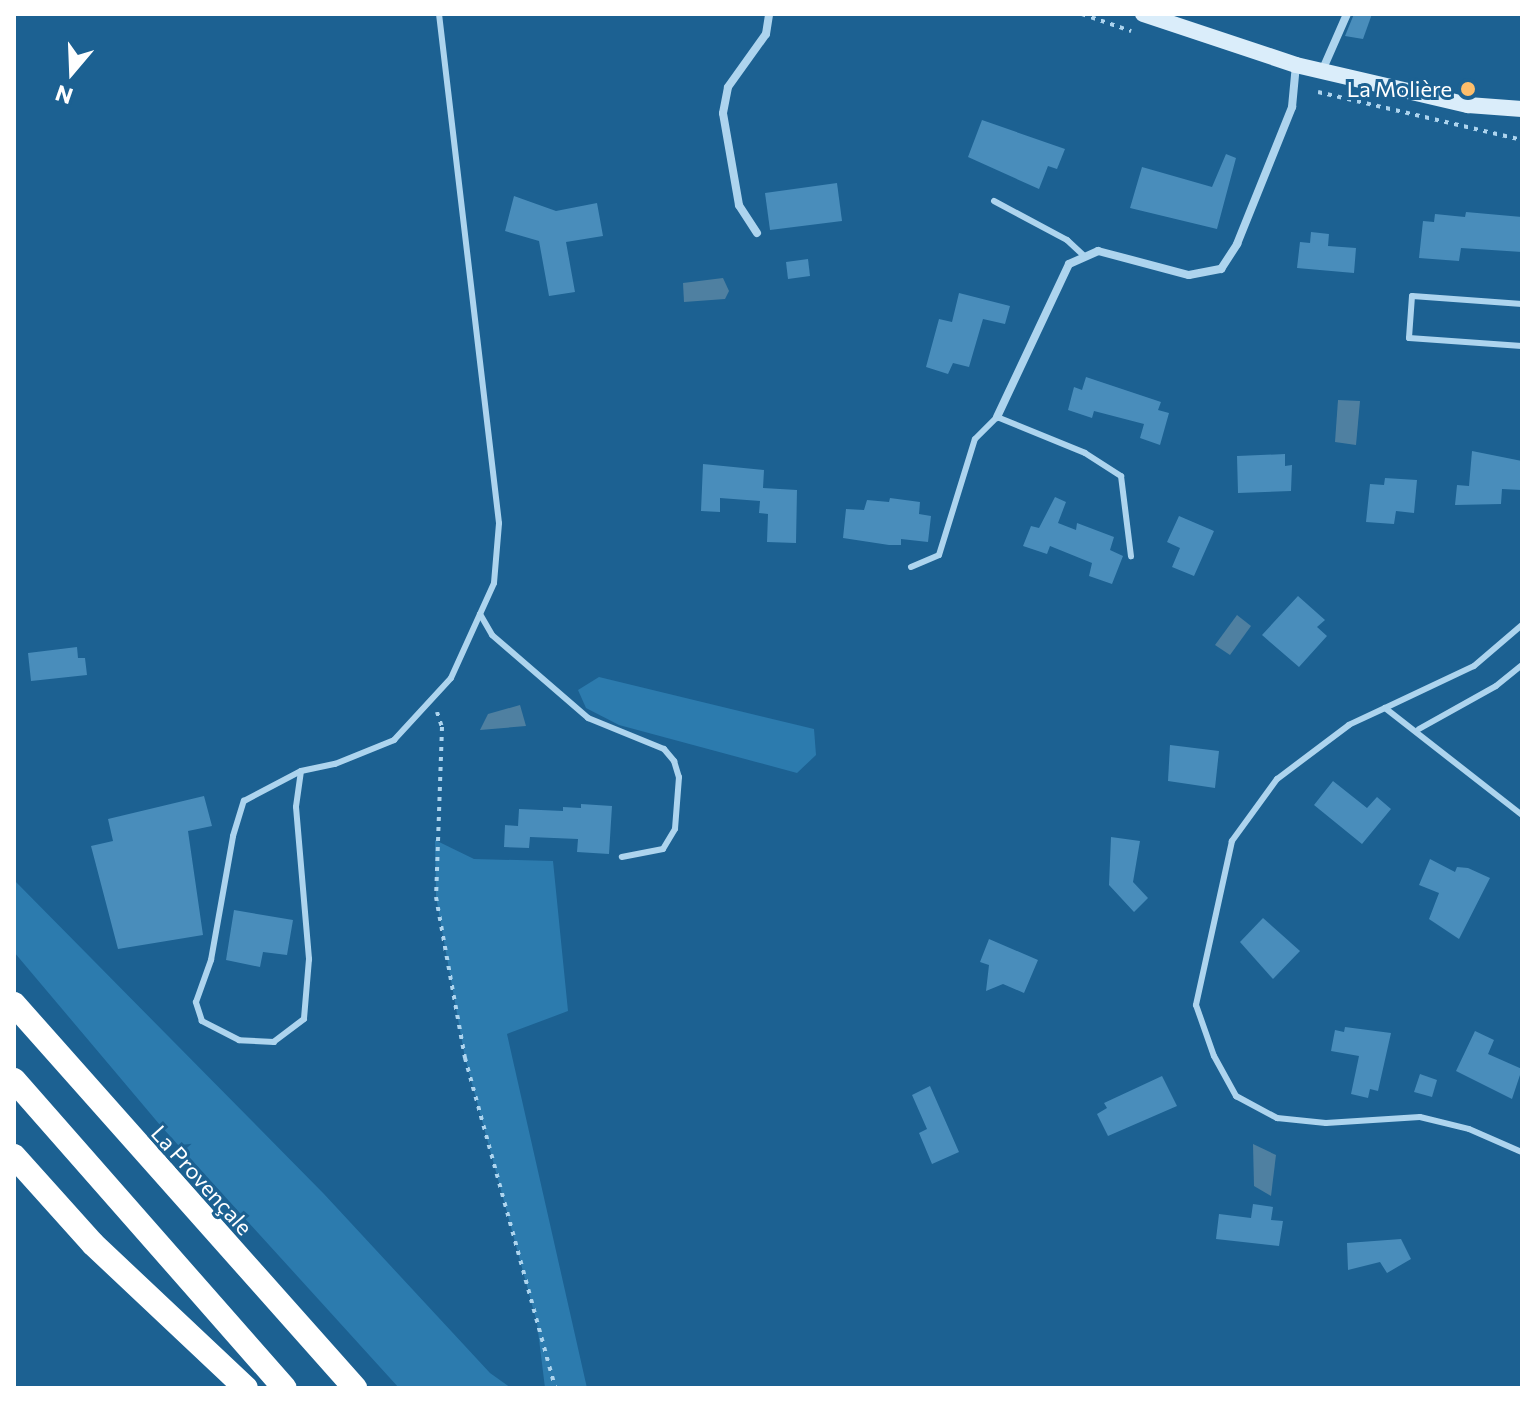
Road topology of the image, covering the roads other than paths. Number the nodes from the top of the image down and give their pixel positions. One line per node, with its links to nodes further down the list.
1 (439, 14): 16 (lane)
2 (769, 14): 9 (street)
3 (1143, 14): 5 (main road)
4 (1347, 14): 6 (street)
5 (1296, 65): 6 (main road); 10 (street)
6 (1322, 71): 7 (main road)
7 (1522, 109)
8 (994, 201): 10 (lane)
9 (757, 233)
10 (1085, 257): 13 (street)
11 (1522, 304): 12 (lane)
12 (1522, 346)
13 (997, 417): 14 (lane); 15 (lane)
14 (1131, 556)
15 (911, 567)
16 (480, 614): 21 (lane); 23 (lane)
17 (1522, 625): 19 (lane)
18 (1522, 665): 20 (lane)
19 (1385, 708): 20 (lane); 26 (lane)
20 (1419, 729): 22 (lane)
21 (301, 771): 21 (lane)
22 (1522, 815)
23 (622, 857)
24 (14, 1004): 30 (highway, La Provençale)
25 (14, 1080): 29 (highway)
26 (1522, 1152)
27 (14, 1156): 28 (highway)
28 (246, 1388)
29 (285, 1388)
30 (355, 1388)

